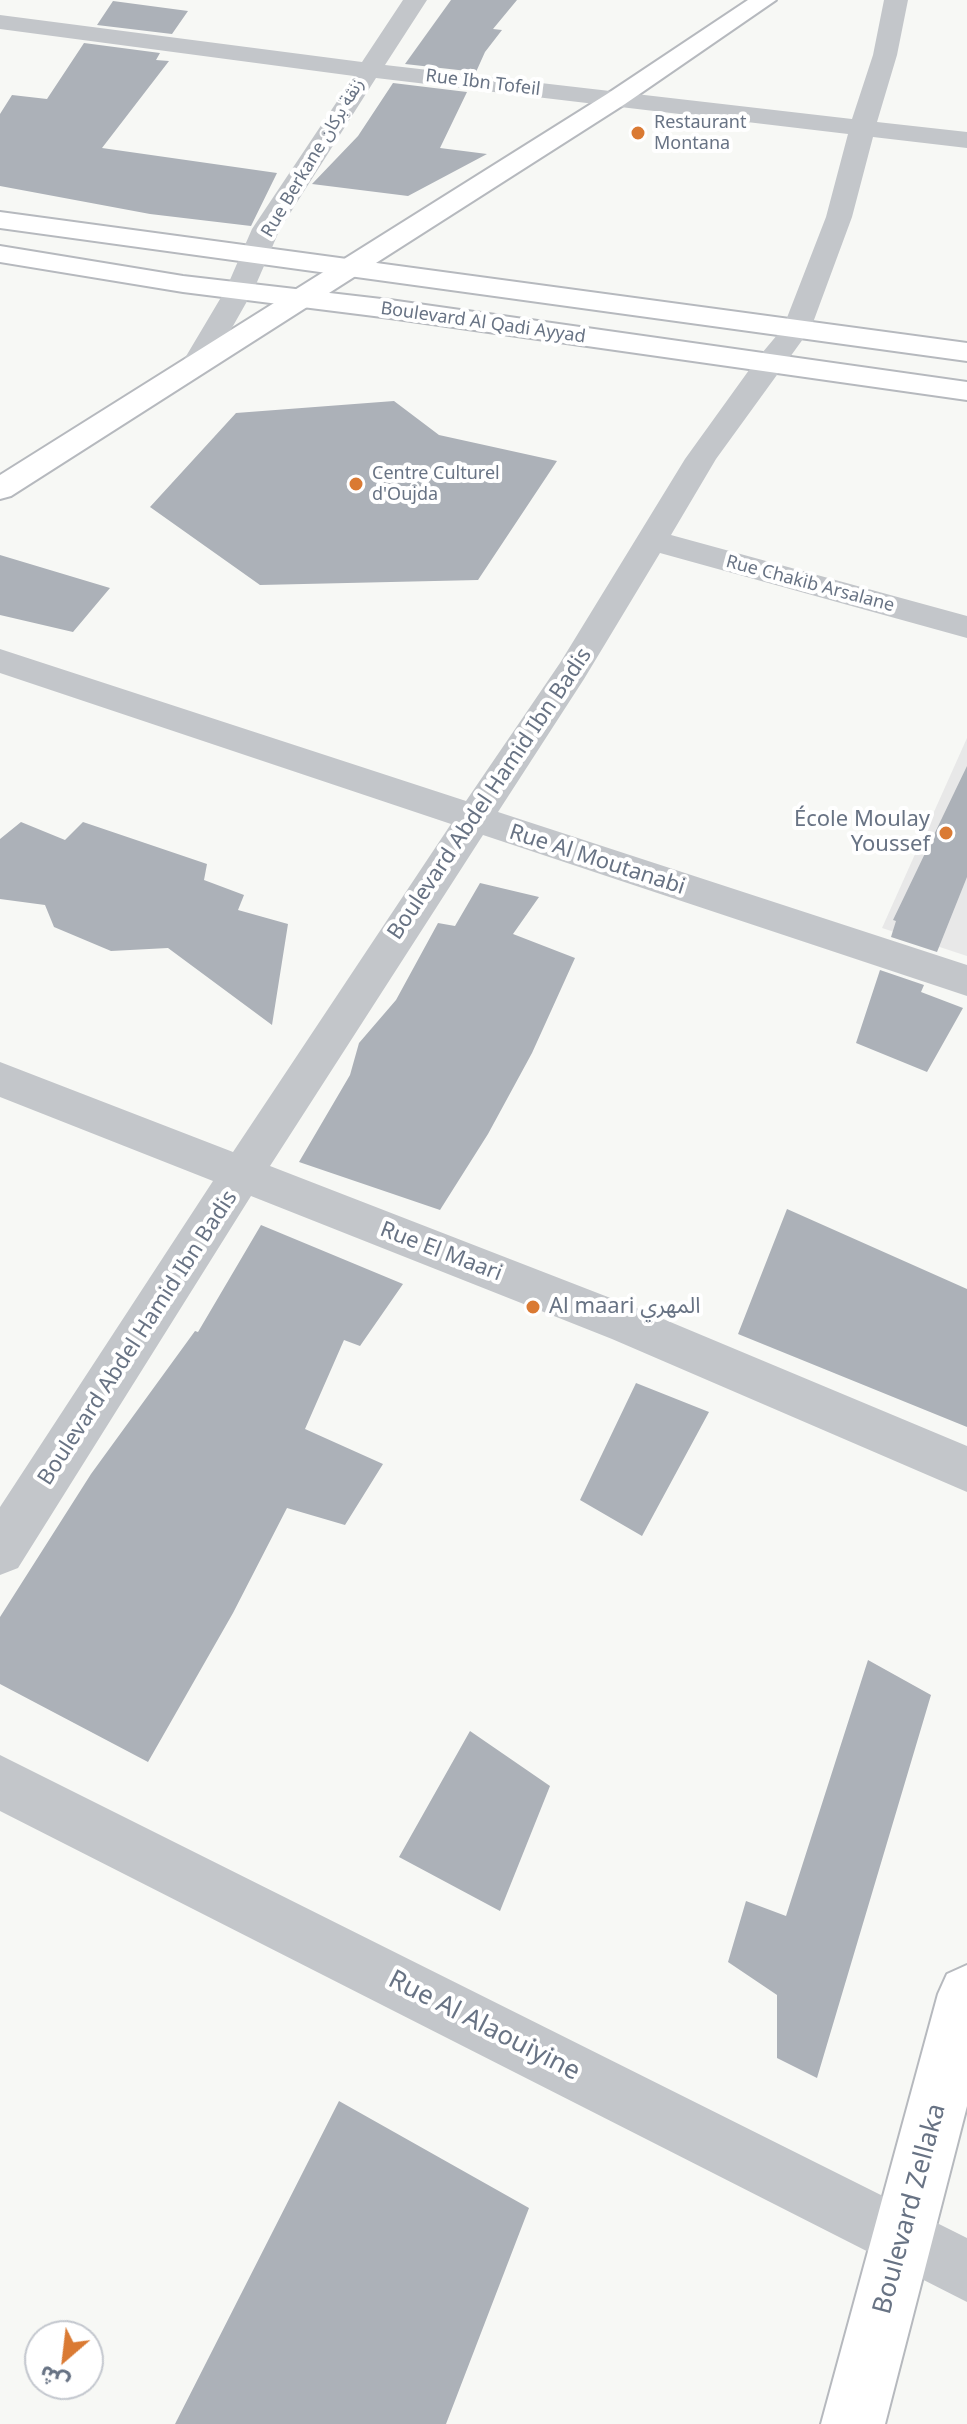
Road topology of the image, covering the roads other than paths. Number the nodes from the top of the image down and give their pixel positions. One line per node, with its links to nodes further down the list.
1 (415, 0): 5 (street, Rue Berkane زنقة بركان)
2 (764, 0): 6 (main road)
3 (896, 0): 7 (street, Boulevard Abdel Hamid Ibn Badis)
4 (0, 22): 5 (street, Rue Ibn Tofeil)
5 (367, 70): 6 (street, Rue Ibn Tofeil); 11 (street, Rue Berkane زنقة بركان)
6 (616, 99): 7 (street, Rue Ibn Tofeil); 12 (main road)
7 (862, 128): 8 (street, Rue Ibn Tofeil); 15 (street, Boulevard Abdel Hamid Ibn Badis)
8 (967, 140)
9 (0, 220): 11 (main road, Boulevard Al Qadi Ayyad)
10 (0, 254): 13 (main road, Boulevard Al Qadi Ayyad)
11 (257, 254): 12 (main road, Boulevard Al Qadi Ayyad); 13 (street, Rue Berkane زنقة بركان)
12 (349, 268): 14 (main road); 15 (main road, Boulevard Al Qadi Ayyad)
13 (240, 289): 14 (main road, Boulevard Al Qadi Ayyad); 17 (street, Rue Berkane زنقة بركان)
14 (302, 298): 17 (main road); 18 (main road, Boulevard Al Qadi Ayyad)
15 (797, 328): 16 (main road, Boulevard Al Qadi Ayyad); 18 (street, Boulevard Abdel Hamid Ibn Badis)
16 (967, 352)
17 (197, 363): 20 (main road)
18 (767, 365): 19 (main road, Boulevard Al Qadi Ayyad); 21 (street, Boulevard Abdel Hamid Ibn Badis)
19 (967, 391)
20 (0, 489)
21 (653, 541): 22 (street, Rue Chakib Arsalane); 24 (street, Boulevard Abdel Hamid Ibn Badis)
22 (967, 627)
23 (0, 661): 24 (street, Rue Al Moutanabi)
24 (473, 819): 25 (street, Rue Al Moutanabi); 27 (street, Boulevard Abdel Hamid Ibn Badis)
25 (967, 981)
26 (0, 1079): 27 (street, Rue El Maari)
27 (243, 1175): 28 (street, Rue El Maari); 29 (street, Boulevard Abdel Hamid Ibn Badis)
28 (967, 1469)
29 (0, 1551)
30 (0, 1782): 32 (street, Rue Al Alaouiyine)
31 (967, 1994): 32 (main road, Boulevard Zellaka)
32 (902, 2240): 33 (street, Rue Al Alaouiyine); 34 (main road, Boulevard Zellaka)
33 (967, 2271)
34 (853, 2424)

